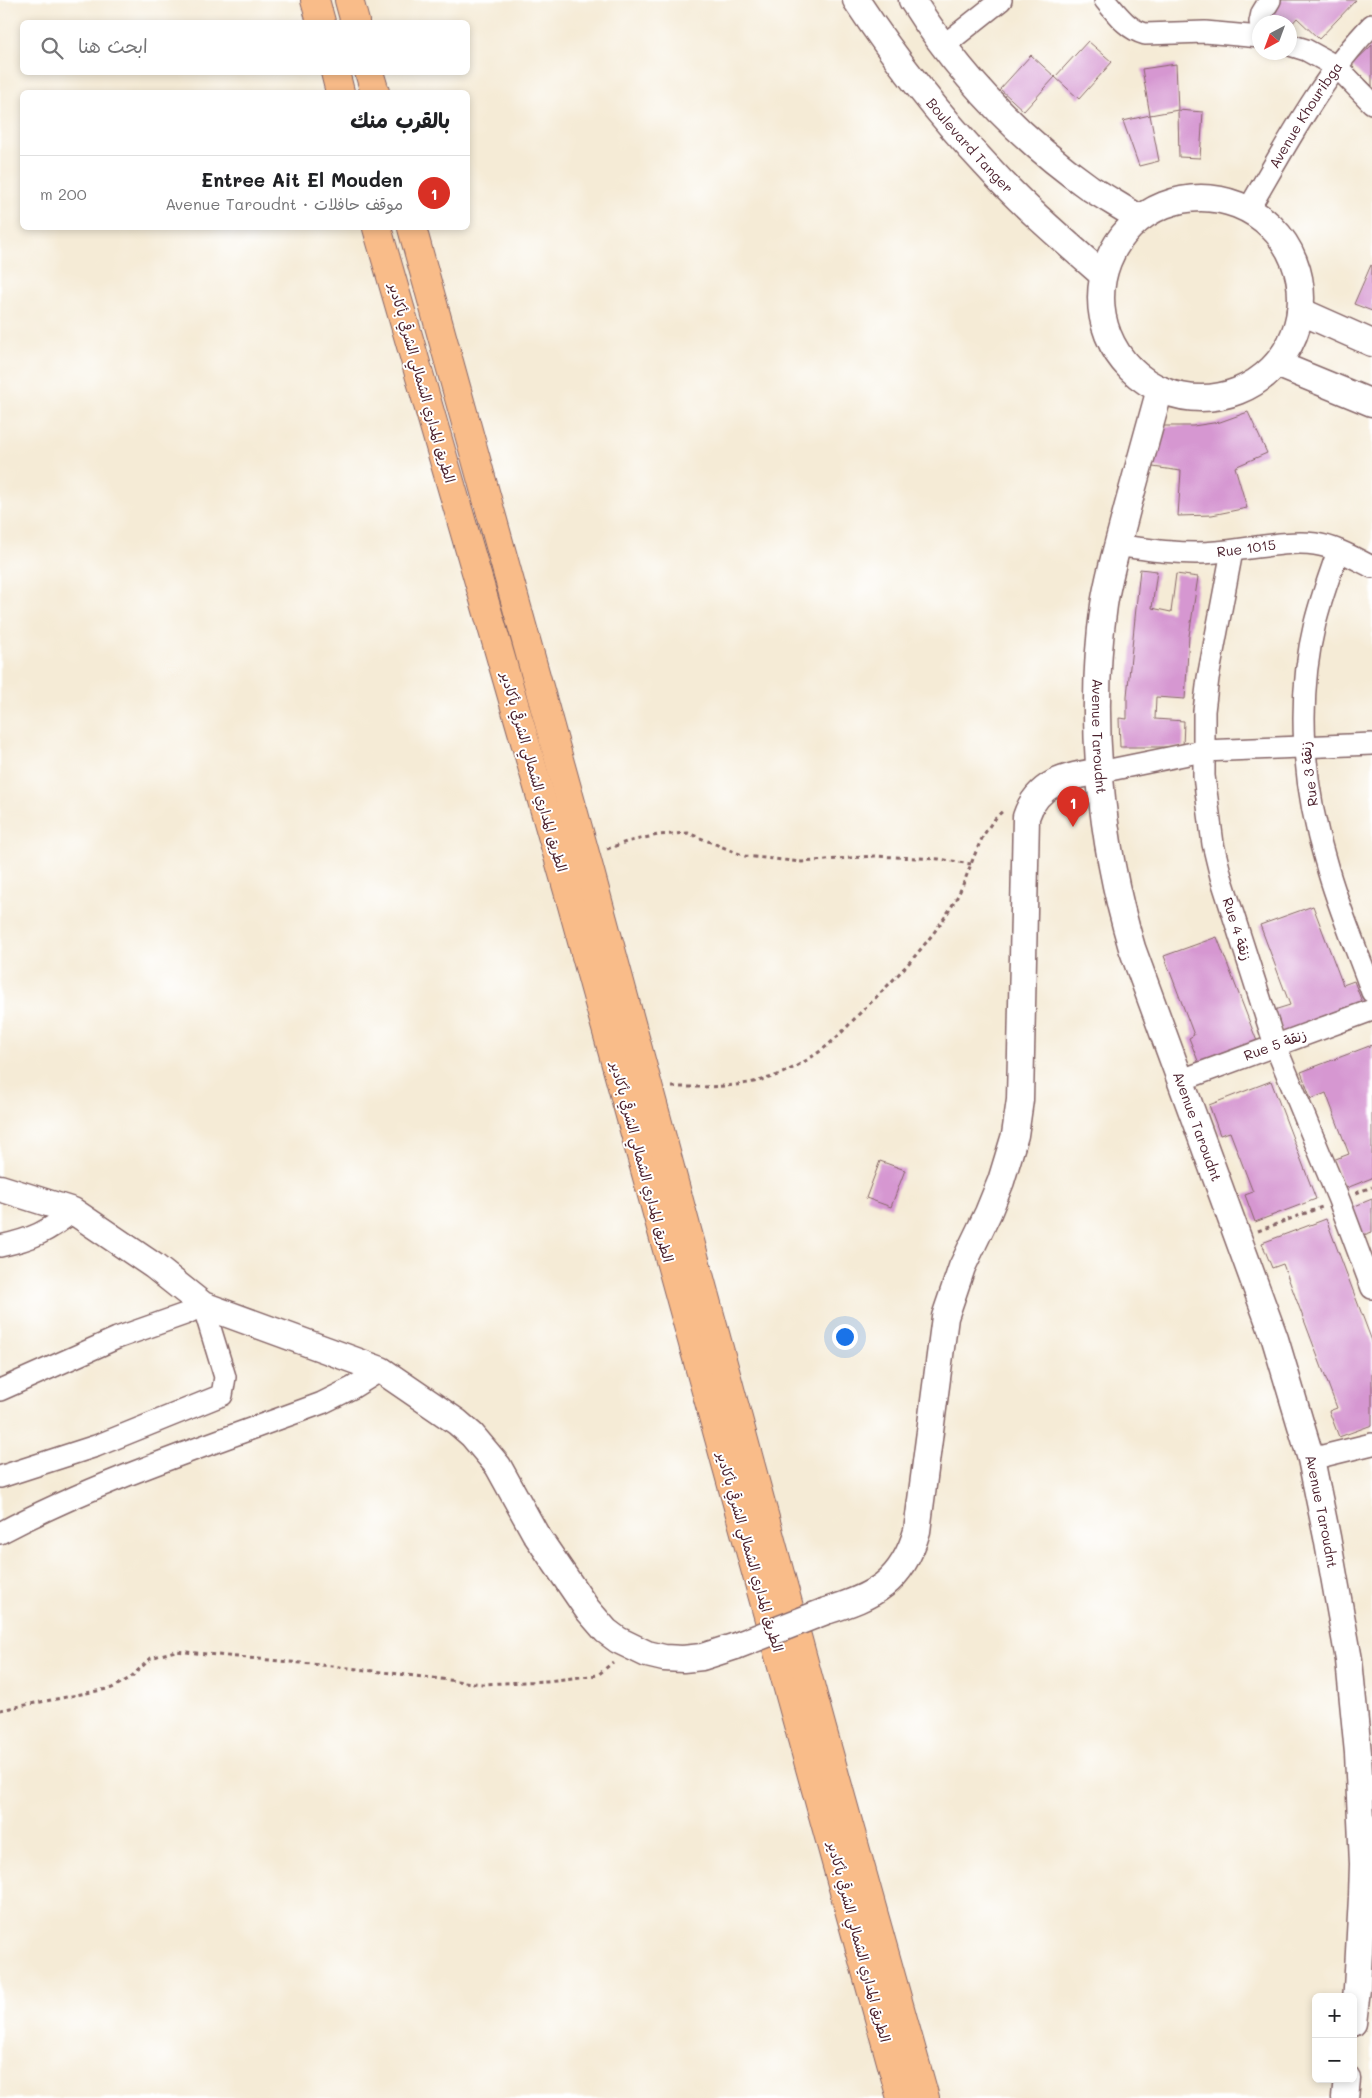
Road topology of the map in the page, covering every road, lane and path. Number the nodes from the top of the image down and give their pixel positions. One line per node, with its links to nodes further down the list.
1 (315, 0): 9 (highway)
2 (349, 0): 10 (highway)
3 (856, 0): 25 (street, Boulevard Tanger)
4 (912, 0): 13 (street)
5 (1001, 0): 13 (street)
6 (1105, 0): 12 (street)
7 (1270, 0): 8 (street)
8 (1262, 15)
9 (320, 20)
10 (354, 20)
11 (1372, 25): 15 (street, Avenue Khouribga)
12 (1252, 30)
13 (944, 46): 22 (street)
14 (1297, 47): 15 (street)
15 (1337, 67): 20 (street); 21 (street, Avenue Khouribga)
16 (336, 75): 18 (highway)
17 (370, 75): 19 (highway)
18 (340, 90)
19 (374, 90)
20 (1372, 103)
21 (1248, 210): 22 (street); 26 (street)
22 (1139, 218): 25 (street)
23 (378, 230): 67 (highway, الطريق المداري الشمالي الشرقي بأكادير)
24 (413, 230): 40 (highway, الطريق المداري الشمالي الشرقي بأكادير)
25 (1103, 275): 29 (street)
26 (1300, 311): 27 (street); 28 (street)
27 (1372, 343)
28 (1276, 364): 29 (street); 30 (street)
29 (1160, 389): 31 (street, Avenue Taroudnt)
30 (1372, 403)
31 (1118, 545): 32 (street, Rue 1015); 38 (street, Avenue Taroudnt)
32 (1232, 551): 33 (street, Rue 1015); 37 (street, Rue 4 زنقة)
33 (1338, 551): 34 (street, Rue 1015); 36 (street, Rue 3 زنقة)
34 (1372, 567)
35 (1372, 744): 36 (street)
36 (1306, 746): 37 (street); 42 (street, Rue 3 زنقة)
37 (1203, 751): 38 (street); 44 (street, Rue 4 زنقة)
38 (1100, 772): 39 (street); 45 (street, Avenue Taroudnt)
39 (1029, 808): 41 (path); 61 (street, bridge)
40 (586, 857): 41 (path); 46 (highway, الطريق المداري الشمالي الشرقي بأكادير)
41 (971, 864): 46 (path)
42 (1372, 992)
43 (1372, 1010): 44 (street, Rue 5 زنقة)
44 (1275, 1045): 45 (street, Rue 5 زنقة); 49 (street, Rue 4 زنقة)
45 (1179, 1081): 51 (street, Avenue Taroudnt)
46 (647, 1087): 68 (highway, الطريق المداري الشمالي الشرقي بأكادير)
47 (1372, 1187): 49 (path)
48 (0, 1188): 50 (street)
49 (1339, 1200): 51 (path); 53 (street, Rue 4 زنقة)
50 (72, 1211): 52 (street); 54 (street)
51 (1238, 1239): 58 (street, Avenue Taroudnt)
52 (0, 1246)
53 (1372, 1288)
54 (203, 1305): 55 (street); 56 (street); 59 (street)
55 (381, 1370): 60 (street); 61 (street)
56 (0, 1390)
57 (1372, 1444): 58 (street)
58 (1311, 1459): 63 (street, Avenue Taroudnt)
59 (0, 1476)
60 (0, 1533)
61 (631, 1647): 62 (path)
62 (0, 1710)
63 (1367, 1864): 64 (street, Avenue Taroudnt)
64 (1365, 1987): 65 (street, Avenue Taroudnt)
65 (1357, 2012)
66 (1347, 2083): 69 (street)
67 (901, 2098)
68 (925, 2098)
69 (1345, 2098)

